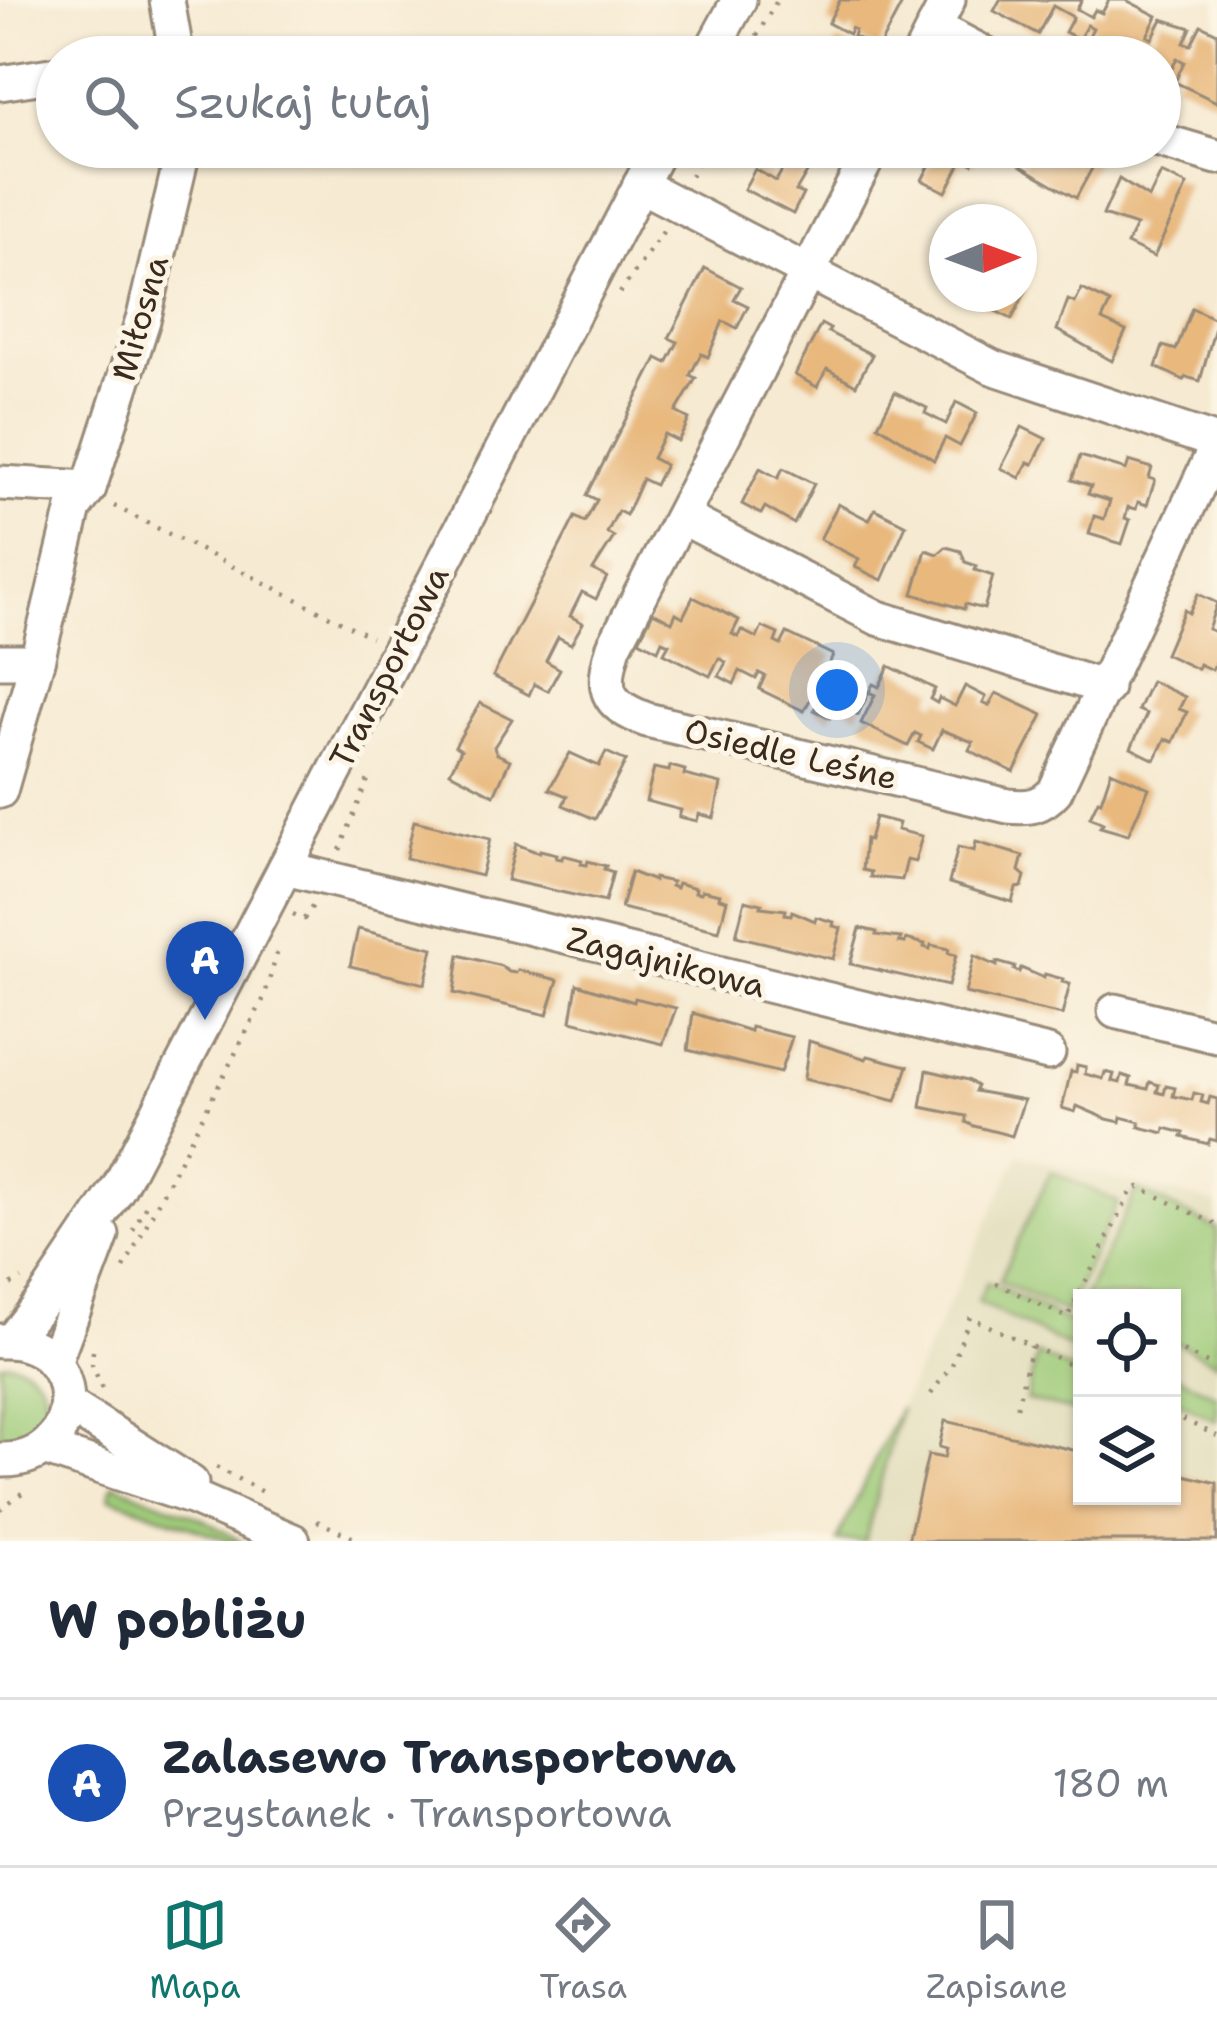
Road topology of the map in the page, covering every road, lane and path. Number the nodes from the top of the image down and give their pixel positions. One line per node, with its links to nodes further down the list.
1 (167, 0): 4 (street)
2 (739, 0): 5 (street)
3 (777, 0): 6 (path)
4 (170, 36)
5 (719, 36)
6 (757, 36)
7 (36, 77): 8 (street)
8 (0, 83)
9 (1181, 146): 10 (street)
10 (1217, 157)
11 (179, 168): 21 (street, Miłosna)
12 (649, 168): 15 (street, Transportowa)
13 (695, 168): 16 (path)
14 (862, 168): 17 (street, Osiedle Leśne)
15 (640, 185): 16 (street, Osiedle Leśne); 29 (street, Transportowa)
16 (678, 205): 17 (street, Osiedle Leśne); 18 (path)
17 (810, 272): 19 (street, Osiedle Leśne); 22 (street, Osiedle Leśne)
18 (621, 292)
19 (1217, 443): 26 (street, Osiedle Leśne)
20 (0, 484): 21 (street)
21 (96, 497): 23 (path); 25 (street, Miłosna)
22 (682, 517): 26 (street); 26 (street, Osiedle Leśne)
23 (382, 642)
24 (0, 661): 25 (street)
25 (37, 661): 28 (street, Miłosna)
26 (1106, 688)
27 (371, 770): 30 (path)
28 (0, 791)
29 (285, 868): 30 (street, Zagajnikowa); 35 (street, Transportowa)
30 (326, 879): 31 (path); 34 (street, Zagajnikowa)
31 (284, 909)
32 (1115, 1011): 33 (street)
33 (1217, 1036)
34 (1048, 1053)
35 (135, 1190): 37 (path); 41 (street, Transportowa); 45 (street, Transportowa)
36 (1217, 1225): 39 (path)
37 (119, 1257)
38 (996, 1283): 40 (path)
39 (1084, 1289)
40 (1073, 1308)
41 (6, 1340): 45 (street)
42 (93, 1345): 49 (path)
43 (1031, 1346): 46 (path); 48 (path); 51 (path)
44 (1181, 1350): 47 (path)
45 (54, 1362): 50 (street)
46 (1073, 1366)
47 (1217, 1368)
48 (931, 1394)
49 (108, 1399)
50 (67, 1404): 54 (street); 58 (street)
51 (1017, 1407)
52 (1181, 1418): 53 (path)
53 (1217, 1436)
54 (44, 1448): 55 (street); 58 (street)
55 (0, 1460)
56 (213, 1466): 58 (path)
57 (33, 1487): 59 (path)
58 (257, 1507): 60 (street)
59 (0, 1509)
60 (304, 1530): 61 (path)
61 (361, 1541)

